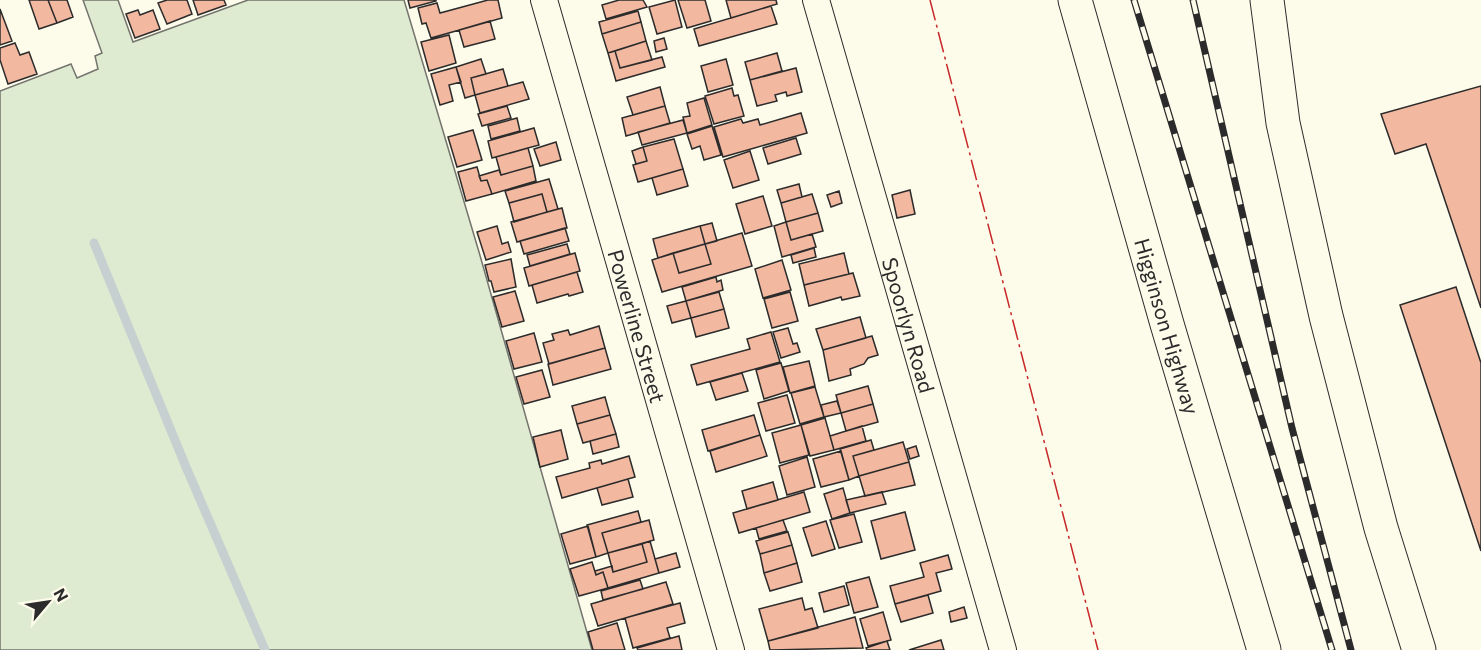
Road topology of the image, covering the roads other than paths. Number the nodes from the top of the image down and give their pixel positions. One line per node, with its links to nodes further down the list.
1 (544, 0): 5 (street, Powerline Street)
2 (816, 0): 6 (street, Spoorlyn Road)
3 (1075, 0): 7 (highway, Higginson Highway)
4 (1267, 0): 8 (highway)
5 (731, 650)
6 (1003, 650)
7 (1264, 650)
8 (1419, 650)

